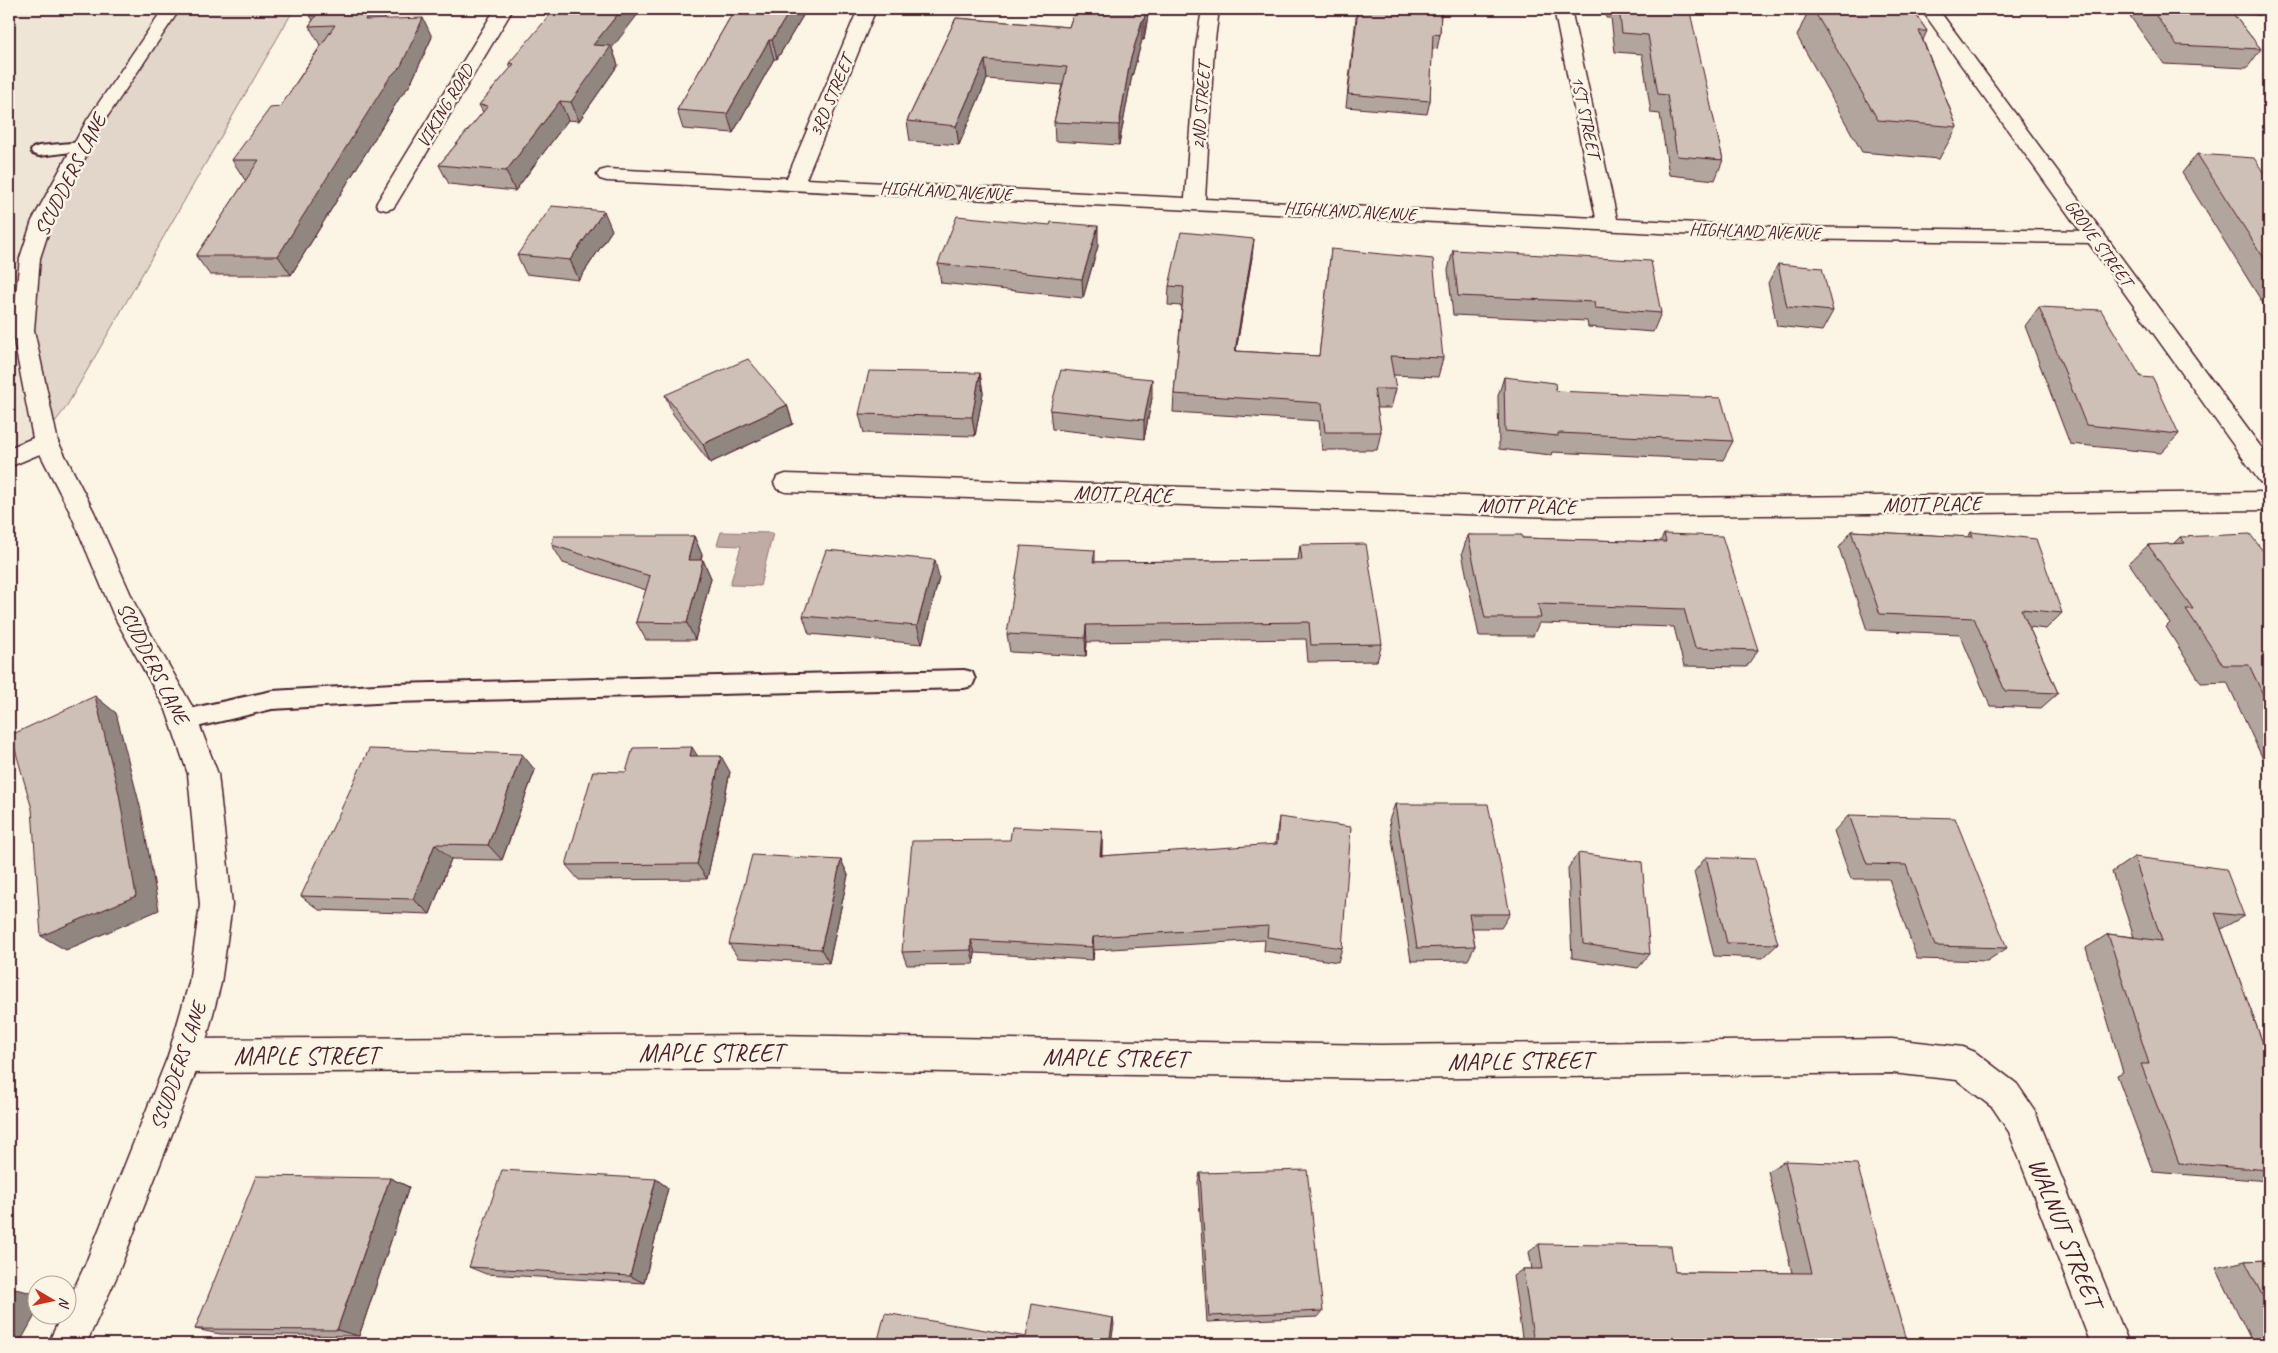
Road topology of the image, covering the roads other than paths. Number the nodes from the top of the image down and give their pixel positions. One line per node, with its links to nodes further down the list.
1 (171, 9): 9 (street, SCUDDERS LANE)
2 (504, 9): 13 (street, VIKING ROAD)
3 (867, 9): 12 (street, 3RD STREET)
4 (1210, 9): 14 (street, 2ND STREET)
5 (1563, 9): 15 (street, 1ST STREET)
6 (1929, 9): 16 (street, GROVE STREET)
7 (2253, 9): 8 (street)
8 (2269, 10)
9 (82, 147): 10 (lane); 17 (street, SCUDDERS LANE)
10 (39, 151)
11 (607, 175): 12 (street, HIGHLAND AVENUE)
12 (794, 184): 14 (street, HIGHLAND AVENUE)
13 (386, 204)
14 (1195, 204): 15 (street, HIGHLAND AVENUE)
15 (1608, 224): 16 (street, HIGHLAND AVENUE)
16 (2094, 237): 19 (street, GROVE STREET)
17 (46, 442): 18 (street); 23 (street, SCUDDERS LANE)
18 (9, 458)
19 (2269, 476)
20 (786, 483): 21 (street, MOTT PLACE)
21 (2269, 501)
22 (964, 679): 23 (lane)
23 (184, 720): 24 (street, SCUDDERS LANE)
24 (185, 1056): 25 (street, MAPLE STREET); 26 (street, SCUDDERS LANE)
25 (2022, 1121): 27 (street, WALNUT STREET)
26 (67, 1344)
27 (2110, 1344)

